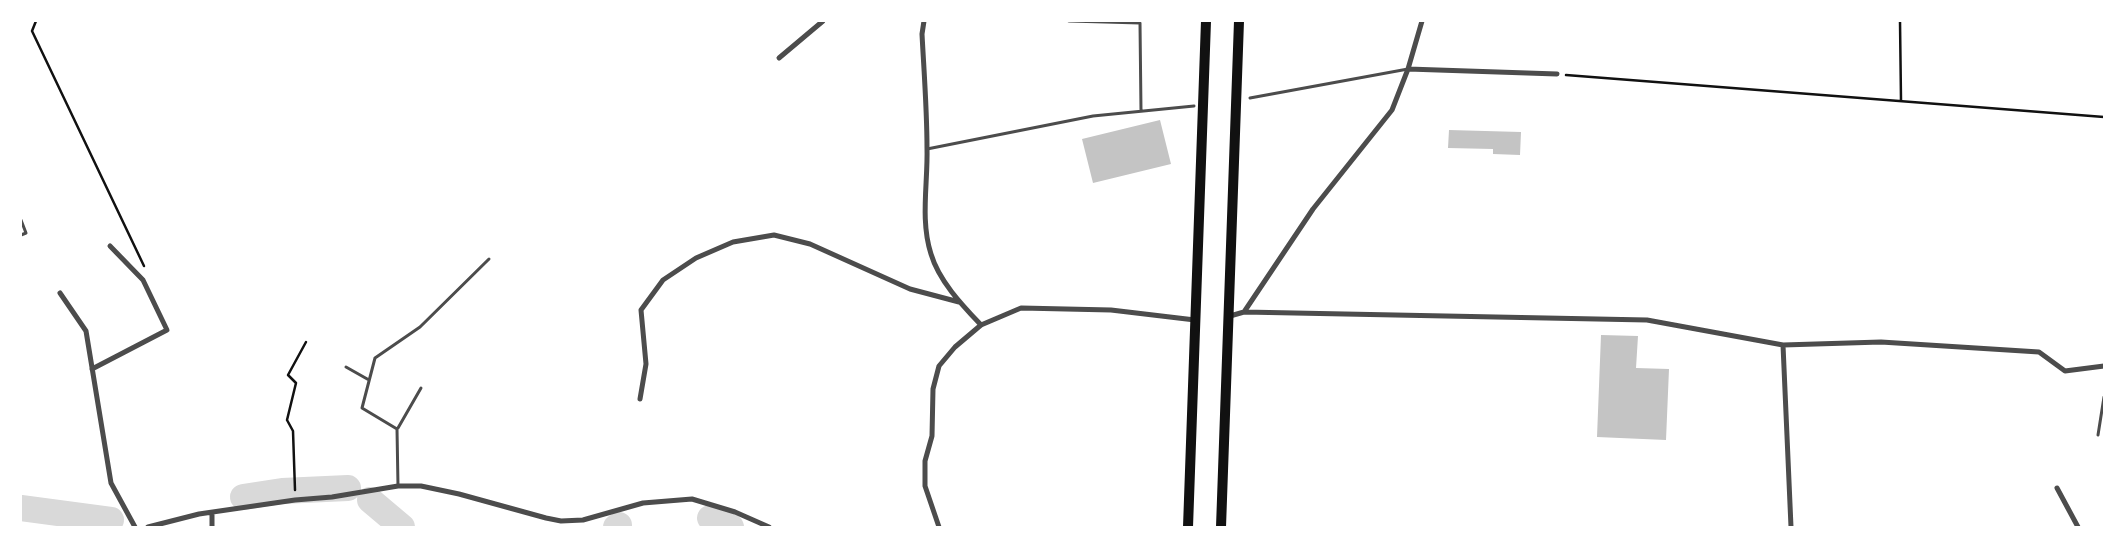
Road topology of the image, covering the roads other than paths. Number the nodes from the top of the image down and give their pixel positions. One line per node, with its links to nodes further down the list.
1 (822, 21): 7 (street)
2 (924, 21): 13 (street)
3 (1069, 21): 12 (lane)
4 (1206, 21): 22 (highway)
5 (1239, 21): 21 (highway)
6 (1422, 21): 8 (street)
7 (779, 58)
8 (1408, 69): 9 (street); 10 (lane); 20 (street)
9 (1557, 74)
10 (1250, 98)
11 (1194, 106): 12 (lane)
12 (1141, 111): 13 (lane)
13 (927, 149): 19 (street)
14 (21, 220): 15 (lane)
15 (21, 235)
16 (110, 246): 27 (street)
17 (489, 259): 28 (lane)
18 (60, 293): 27 (street)
19 (959, 302): 23 (street); 31 (street)
20 (1244, 312): 21 (street); 24 (street)
21 (1230, 316): 43 (highway)
22 (1195, 320): 23 (street); 42 (highway)
23 (981, 325): 41 (street)
24 (1783, 345): 25 (street); 44 (street)
25 (2104, 366)
26 (346, 367): 28 (lane)
27 (92, 370): 37 (street)
28 (369, 380): 32 (lane)
29 (422, 388): 32 (lane)
30 (2104, 397): 33 (lane)
31 (640, 399)
32 (398, 429): 34 (lane)
33 (2098, 434)
34 (398, 486): 36 (street); 40 (street)
35 (2057, 488): 45 (street)
36 (212, 513): 38 (street); 39 (street)
37 (135, 527)
38 (148, 527)
39 (212, 527)
40 (769, 527)
41 (939, 527)
42 (1188, 527)
43 (1221, 527)
44 (1791, 527)
45 (2078, 527)

